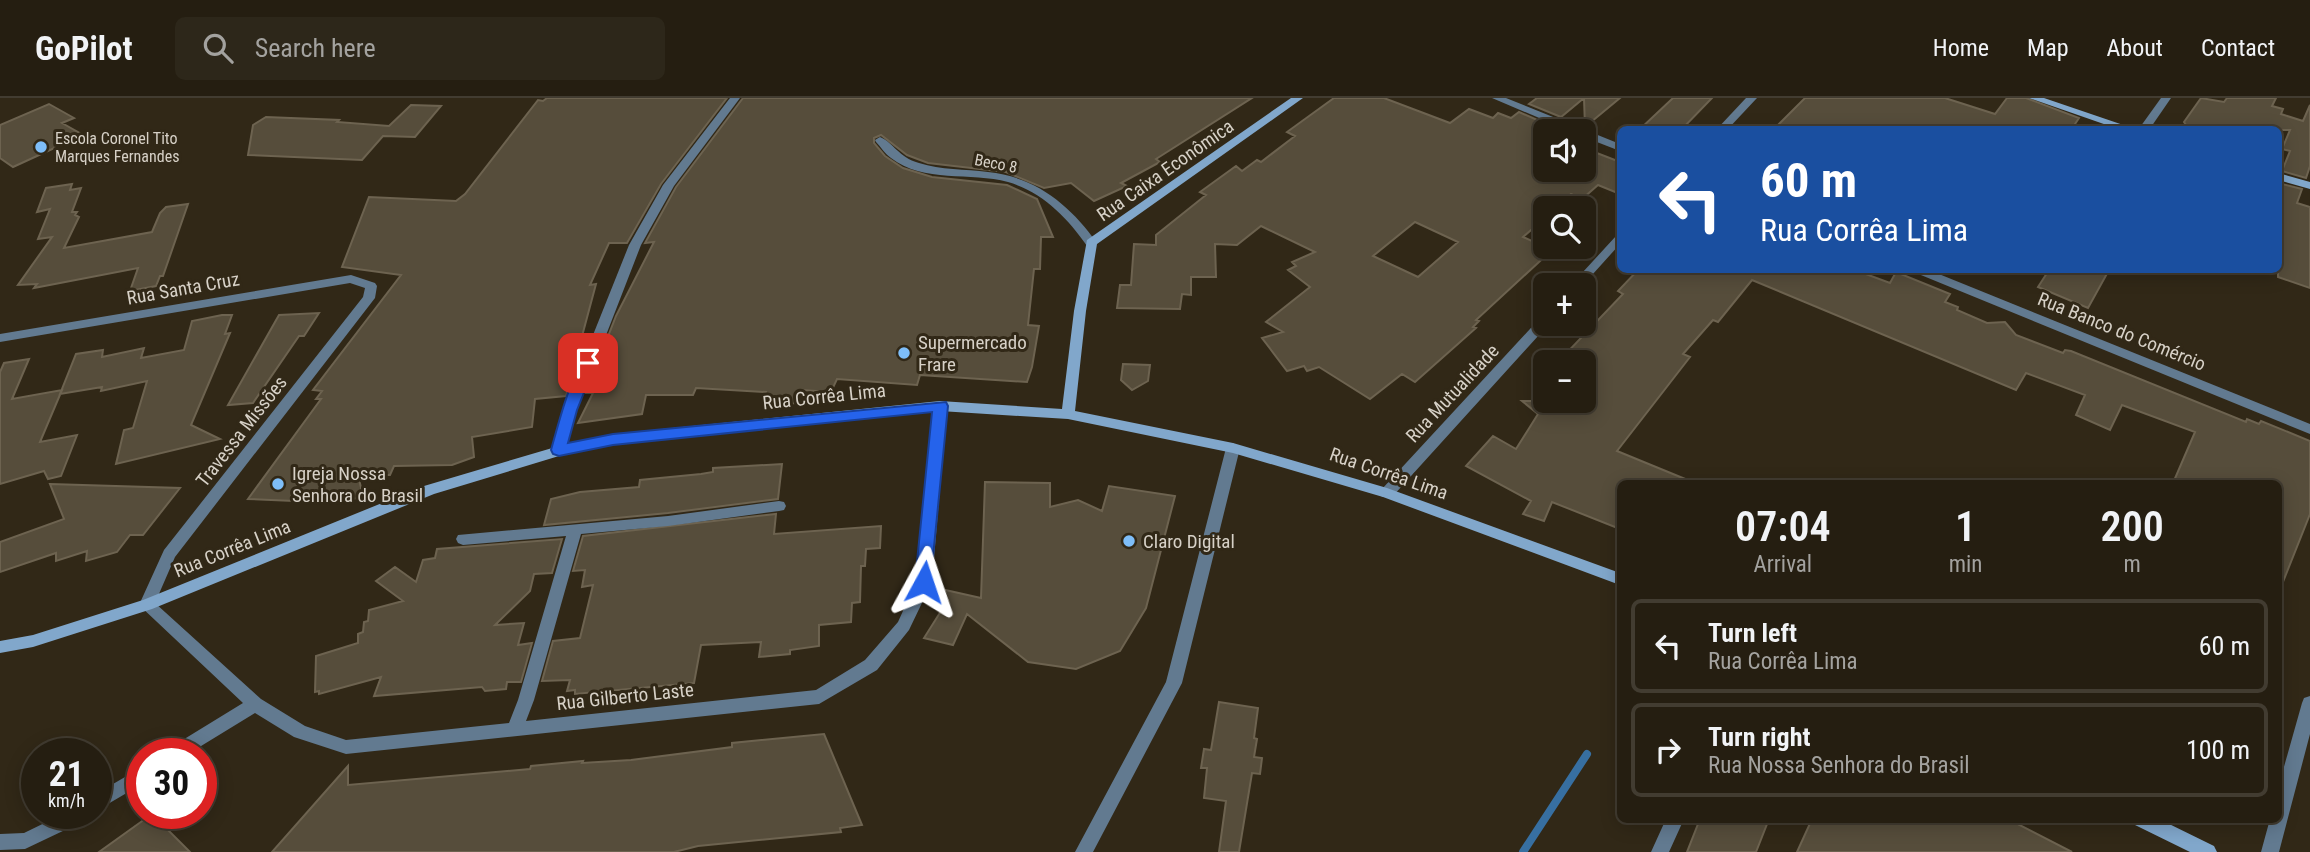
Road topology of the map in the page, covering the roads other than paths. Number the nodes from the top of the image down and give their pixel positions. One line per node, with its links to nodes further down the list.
1 (735, 98): 27 (street)
2 (1298, 98): 17 (street, Rua Caixa Econômica)
3 (1497, 98): 7 (street)
4 (1752, 98): 8 (street)
5 (2034, 98): 9 (street)
6 (2166, 98): 10 (street)
7 (1550, 119)
8 (1725, 126)
9 (2121, 126)
10 (2146, 126)
11 (1596, 138): 13 (street)
12 (880, 140): 17 (street, Beco 8)
13 (1617, 147)
14 (2282, 177): 15 (street)
15 (2310, 186)
16 (1617, 241): 18 (street)
17 (1091, 243): 24 (street, Rua Caixa Econômica)
18 (1588, 273)
19 (1927, 273): 25 (street, Rua Banco do Comércio)
20 (371, 286): 22 (street, Rua Santa Cruz); 33 (street, Travessa Missões)
21 (1533, 333): 28 (street, Rua Mutualidade)
22 (0, 338)
23 (940, 406): 24 (street, Rua Corrêa Lima); 27 (street, Rua Corrêa Lima); 37 (street, Rua Gilberto Laste)
24 (1068, 414): 26 (street, Rua Corrêa Lima)
25 (2310, 429)
26 (1233, 448): 28 (street, Rua Corrêa Lima); 45 (street)
27 (559, 450): 33 (street, Rua Corrêa Lima)
28 (1387, 493): 32 (street, Rua Corrêa Lima)
29 (779, 506): 30 (street)
30 (575, 528): 31 (street); 37 (street)
31 (463, 538)
32 (1617, 578)
33 (147, 605): 34 (street, Rua Corrêa Lima); 36 (street, Rua Gilberto Laste)
34 (0, 647)
35 (2310, 703): 39 (street)
36 (255, 704): 37 (street, Rua Gilberto Laste); 38 (street)
37 (515, 728)
38 (200, 738)
39 (2282, 807)
40 (1673, 823): 46 (street)
41 (2149, 823): 47 (street)
42 (2278, 823): 48 (street)
43 (49, 829): 44 (street)
44 (0, 842)
45 (1084, 852)
46 (1660, 852)
47 (2208, 852)
48 (2270, 852)

